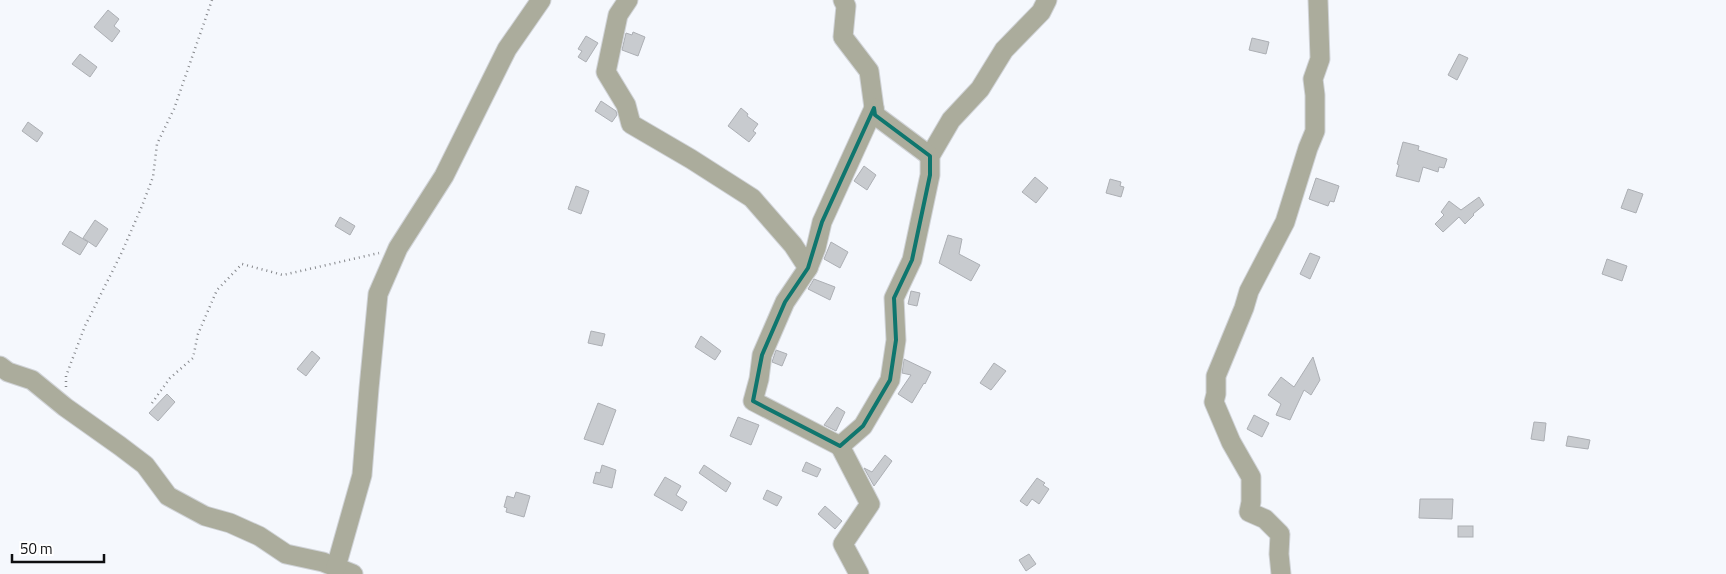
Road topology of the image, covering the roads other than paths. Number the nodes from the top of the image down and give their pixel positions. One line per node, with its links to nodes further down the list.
1 (541, 0): 11 (street)
2 (628, 0): 8 (street)
3 (843, 0): 6 (street)
4 (1047, 0): 7 (street)
5 (1318, 0): 14 (street)
6 (874, 108): 7 (street); 8 (street)
7 (930, 156): 10 (street)
8 (808, 268): 10 (street)
9 (0, 366): 11 (street)
10 (840, 446): 13 (street)
11 (336, 567): 12 (street)
12 (354, 574)
13 (859, 574)
14 (1281, 574)

